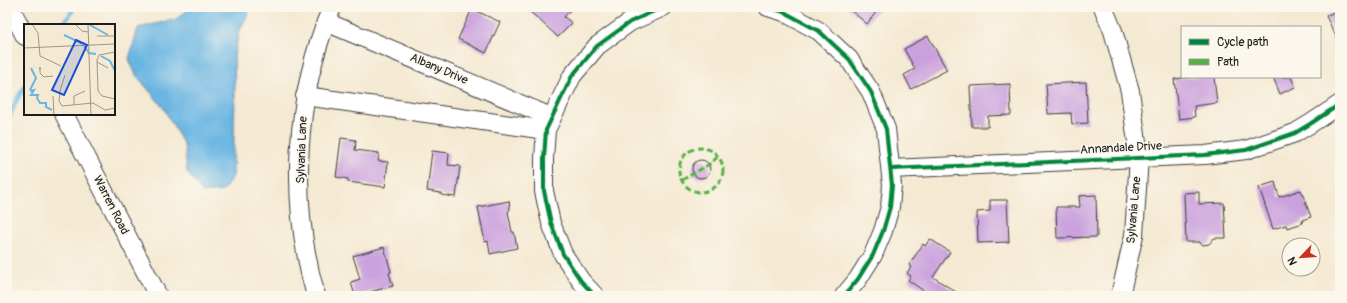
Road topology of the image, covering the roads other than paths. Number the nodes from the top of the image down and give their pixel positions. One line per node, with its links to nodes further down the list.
1 (10, 7): 6 (street)
2 (663, 7): 10 (street)
3 (768, 7): 12 (street)
4 (1103, 7): 11 (street, Sylvania Lane)
5 (329, 15): 7 (street, Sylvania Lane); 10 (street, Albany Drive)
6 (24, 34)
7 (305, 96): 10 (street); 14 (street, Sylvania Lane)
8 (1340, 104): 11 (street, Annandale Drive)
9 (65, 115): 13 (street, Warren Road)
10 (548, 123): 15 (street)
11 (1139, 157): 12 (street, Annandale Drive); 17 (street, Sylvania Lane)
12 (891, 169): 16 (street)
13 (158, 296)
14 (316, 296)
15 (595, 296)
16 (844, 296)
17 (1120, 296)

